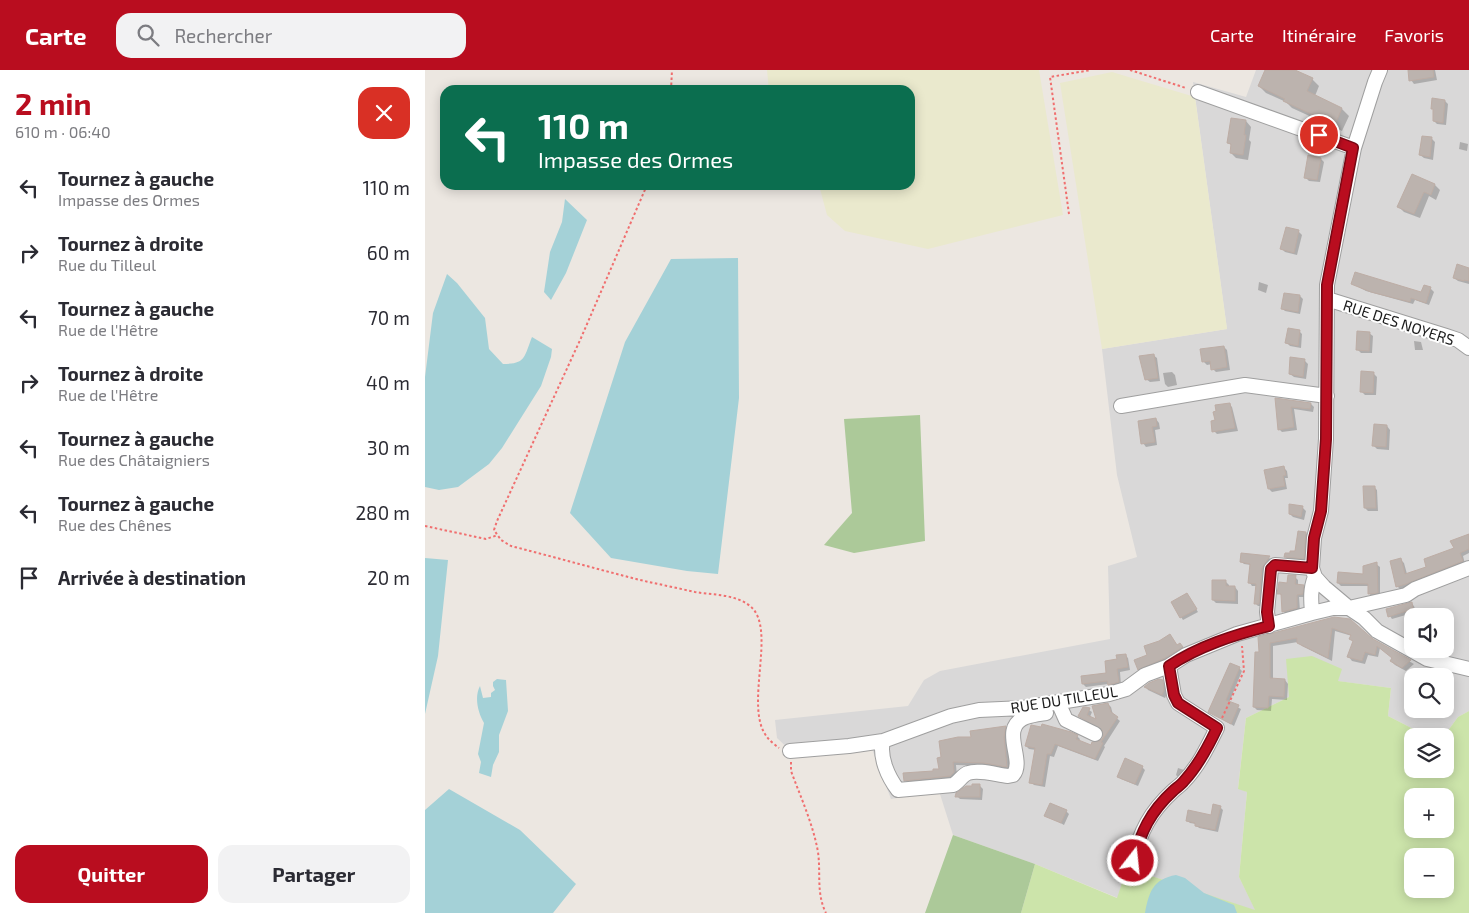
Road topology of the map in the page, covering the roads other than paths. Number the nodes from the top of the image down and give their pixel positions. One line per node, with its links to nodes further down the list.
1 (1380, 70): 3 (street)
2 (1198, 92): 3 (street)
3 (1353, 148): 4 (street)
4 (1327, 299): 5 (street, RUE DES NOYERS); 6 (street)
5 (1469, 348)
6 (1327, 396): 7 (street); 9 (street)
7 (1121, 406)
8 (1469, 568): 10 (street, RUE DU TILLEUL)
9 (1314, 572): 10 (street); 11 (street); 12 (street)
10 (1349, 608): 11 (street, RUE DU TILLEUL); 14 (street)
11 (1312, 613): 12 (street, RUE DU TILLEUL)
12 (1269, 626): 13 (street, RUE DU TILLEUL)
13 (1169, 666): 15 (street, RUE DU TILLEUL); 19 (street)
14 (1469, 669)
15 (1060, 706): 16 (street); 17 (street, RUE DU TILLEUL); 17 (street)
16 (1095, 734)
17 (883, 741): 18 (street, RUE DU TILLEUL)
18 (790, 751)
19 (1133, 861)

